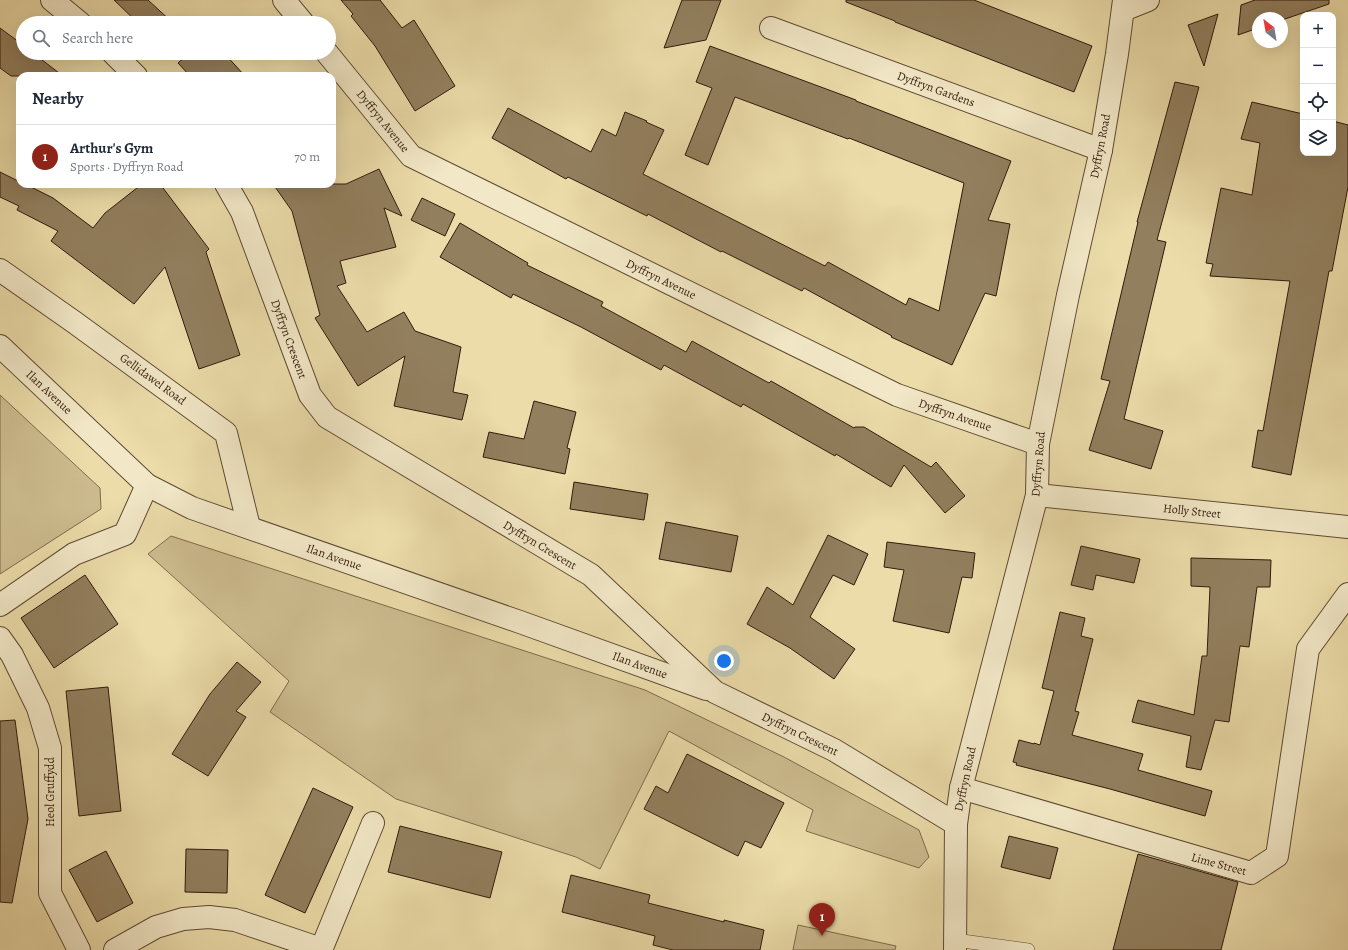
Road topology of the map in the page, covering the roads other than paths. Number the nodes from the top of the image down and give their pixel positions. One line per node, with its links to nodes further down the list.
1 (52, 0): 5 (street)
2 (284, 0): 6 (street)
3 (1148, 0): 4 (street)
4 (1124, 5): 11 (street, Dyffryn Road)
5 (71, 16)
6 (297, 16)
7 (771, 28): 11 (street, Dyffryn Gardens)
8 (121, 60): 10 (street)
9 (333, 60): 15 (street, Dyffryn Avenue)
10 (132, 72)
11 (1101, 150): 15 (street, Dyffryn Road)
12 (228, 188): 23 (street, Dyffryn Crescent)
13 (0, 270): 19 (street, Gellidawel Road)
14 (0, 346): 16 (street, Ilan Avenue)
15 (1038, 444): 17 (street, Dyffryn Road)
16 (147, 485): 19 (street, Ilan Avenue); 21 (street)
17 (1037, 495): 18 (street, Holly Street); 24 (street, Dyffryn Road)
18 (1347, 523)
19 (249, 527): 23 (street, Ilan Avenue)
20 (1348, 594): 24 (street, Lime Street)
21 (0, 604)
22 (0, 638): 29 (street, Heol Gruffydd)
23 (715, 692): 26 (street, Dyffryn Crescent)
24 (961, 788): 26 (street, Dyffryn Road)
25 (373, 823): 28 (street)
26 (956, 824): 27 (street, Dyffryn Road)
27 (955, 945): 31 (lane)
28 (321, 949): 30 (street)
29 (79, 950)
30 (114, 950)
31 (1028, 950)

